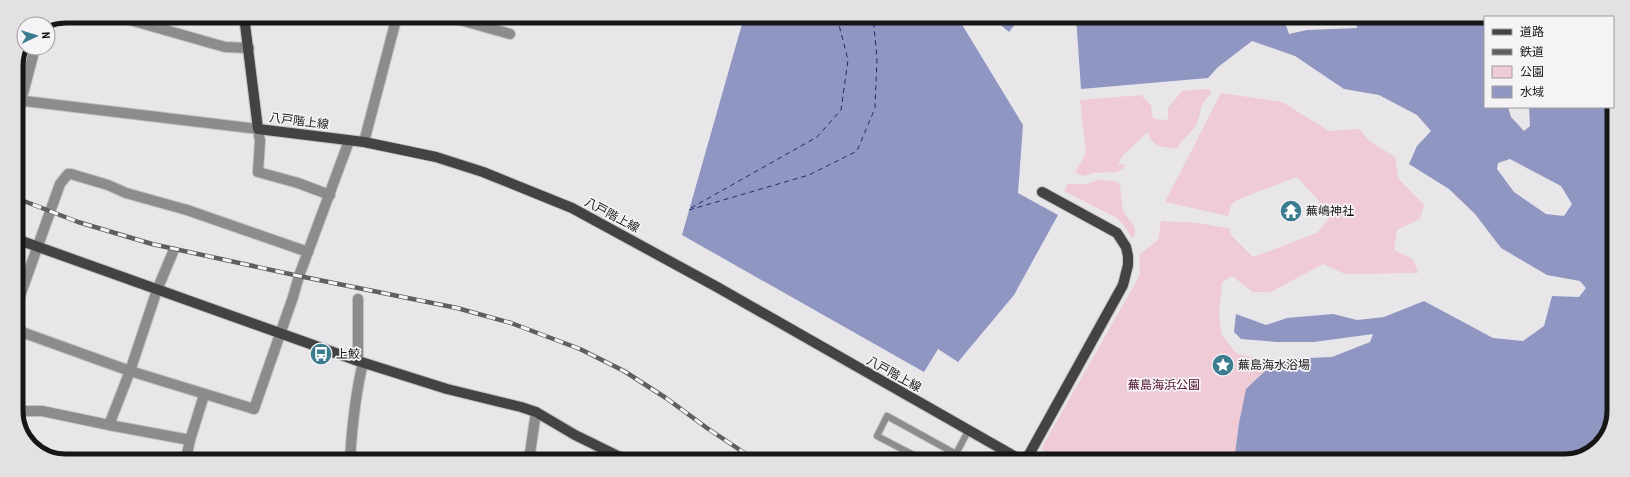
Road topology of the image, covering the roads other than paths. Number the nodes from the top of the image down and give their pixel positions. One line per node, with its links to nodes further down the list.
1 (141, 23): 6 (street)
2 (245, 23): 6 (main road, 八戸階上線)
3 (395, 23): 12 (street)
4 (471, 23): 5 (street)
5 (510, 34)
6 (249, 48): 10 (main road, 八戸階上線)
7 (33, 56): 8 (street)
8 (23, 87)
9 (23, 100): 10 (street)
10 (258, 129): 11 (main road, 八戸階上線); 14 (street)
11 (349, 141): 12 (main road, 八戸階上線); 14 (street)
12 (364, 142): 30 (main road, 八戸階上線)
13 (1042, 192): 39 (main road)
14 (330, 194): 18 (street)
15 (23, 241): 16 (main road)
16 (38, 246): 18 (street); 19 (street); 20 (main road)
17 (173, 252): 20 (street)
18 (308, 252): 23 (street)
19 (23, 288)
20 (158, 290): 23 (main road); 25 (street)
21 (358, 299): 24 (street)
22 (23, 333): 25 (street)
23 (281, 333): 24 (main road); 26 (street)
24 (361, 362): 28 (main road); 33 (street)
25 (130, 371): 26 (street); 29 (street)
26 (204, 395): 31 (street)
27 (23, 411): 29 (street)
28 (536, 412): 34 (street); 35 (main road)
29 (109, 425): 31 (street)
30 (968, 431): 37 (lane); 38 (main road, 八戸階上線)
31 (190, 440): 32 (street)
32 (187, 454)
33 (350, 454)
34 (530, 454)
35 (614, 454)
36 (912, 454): 37 (lane)
37 (956, 454)
38 (1010, 454)
39 (1029, 454)

